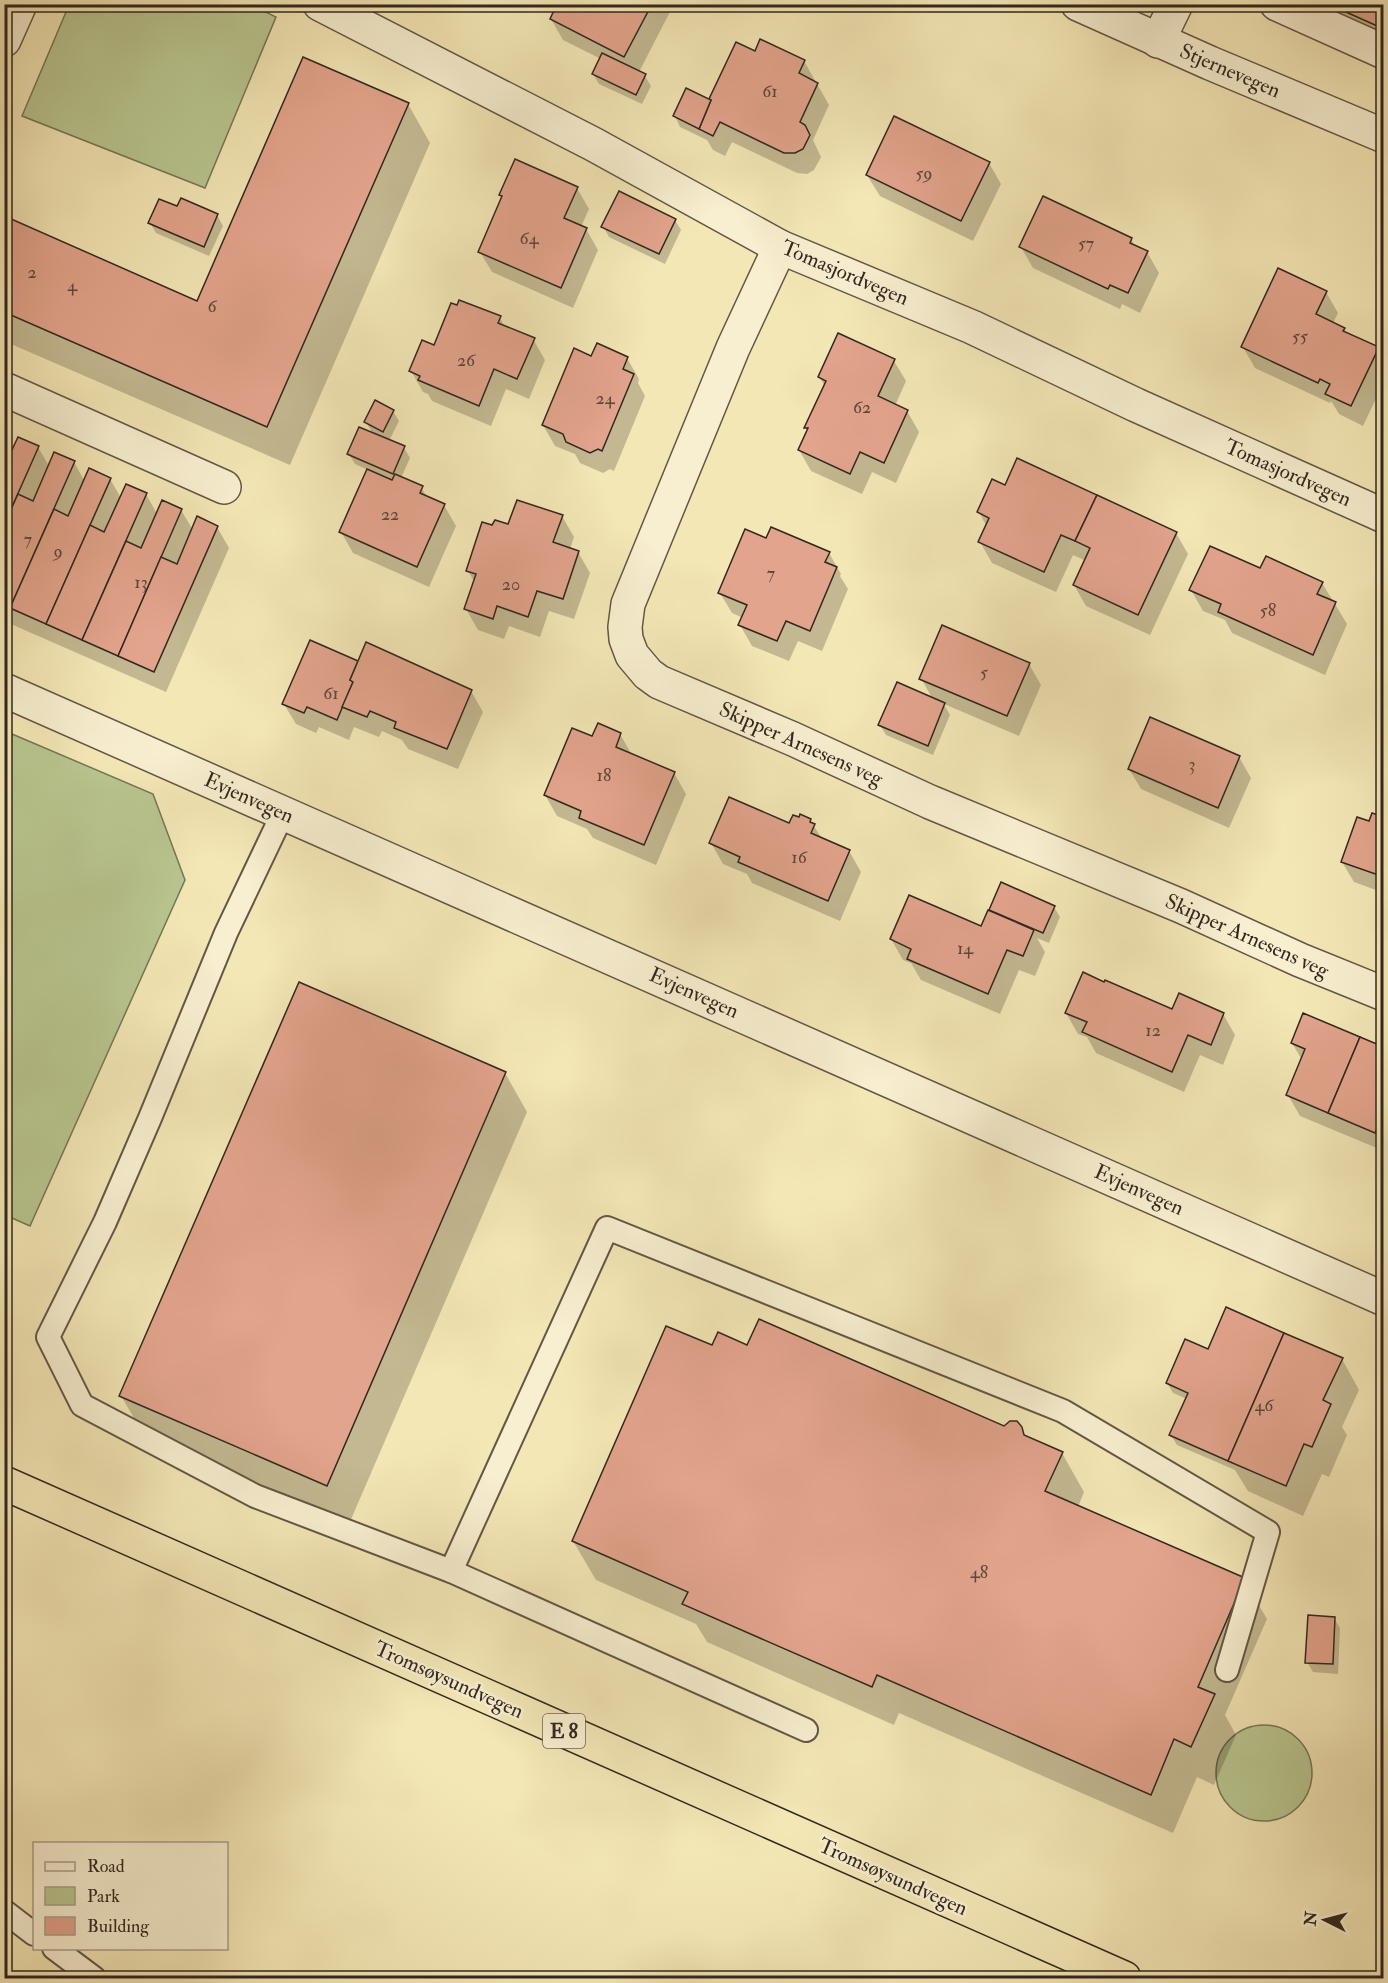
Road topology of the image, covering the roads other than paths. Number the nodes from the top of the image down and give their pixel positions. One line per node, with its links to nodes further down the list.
1 (20, 4): 6 (street)
2 (320, 4): 10 (street, Tomasjordvegen)
3 (1078, 4): 7 (street, Stjernevegen)
4 (1176, 4): 7 (street)
5 (1277, 4): 8 (street)
6 (4, 40)
7 (1158, 41): 9 (street, Stjernevegen)
8 (1383, 52)
9 (1383, 135)
10 (780, 247): 13 (street, Tomasjordvegen); 16 (street, Skipper Arnesens veg)
11 (4, 389): 12 (street)
12 (224, 487)
13 (1383, 516)
14 (4, 690): 15 (street, Evjenvegen)
15 (283, 813): 17 (street, Evjenvegen); 19 (lane)
16 (1383, 994)
17 (1383, 1299)
18 (4, 1483): 26 (highway, Tromsøysundvegen / E 8)
19 (451, 1571): 20 (lane); 21 (lane)
20 (1227, 1670)
21 (806, 1730)
22 (4, 1911): 23 (lane)
23 (33, 1933)
24 (57, 1950): 25 (lane)
25 (94, 1978)
26 (1124, 1978)

